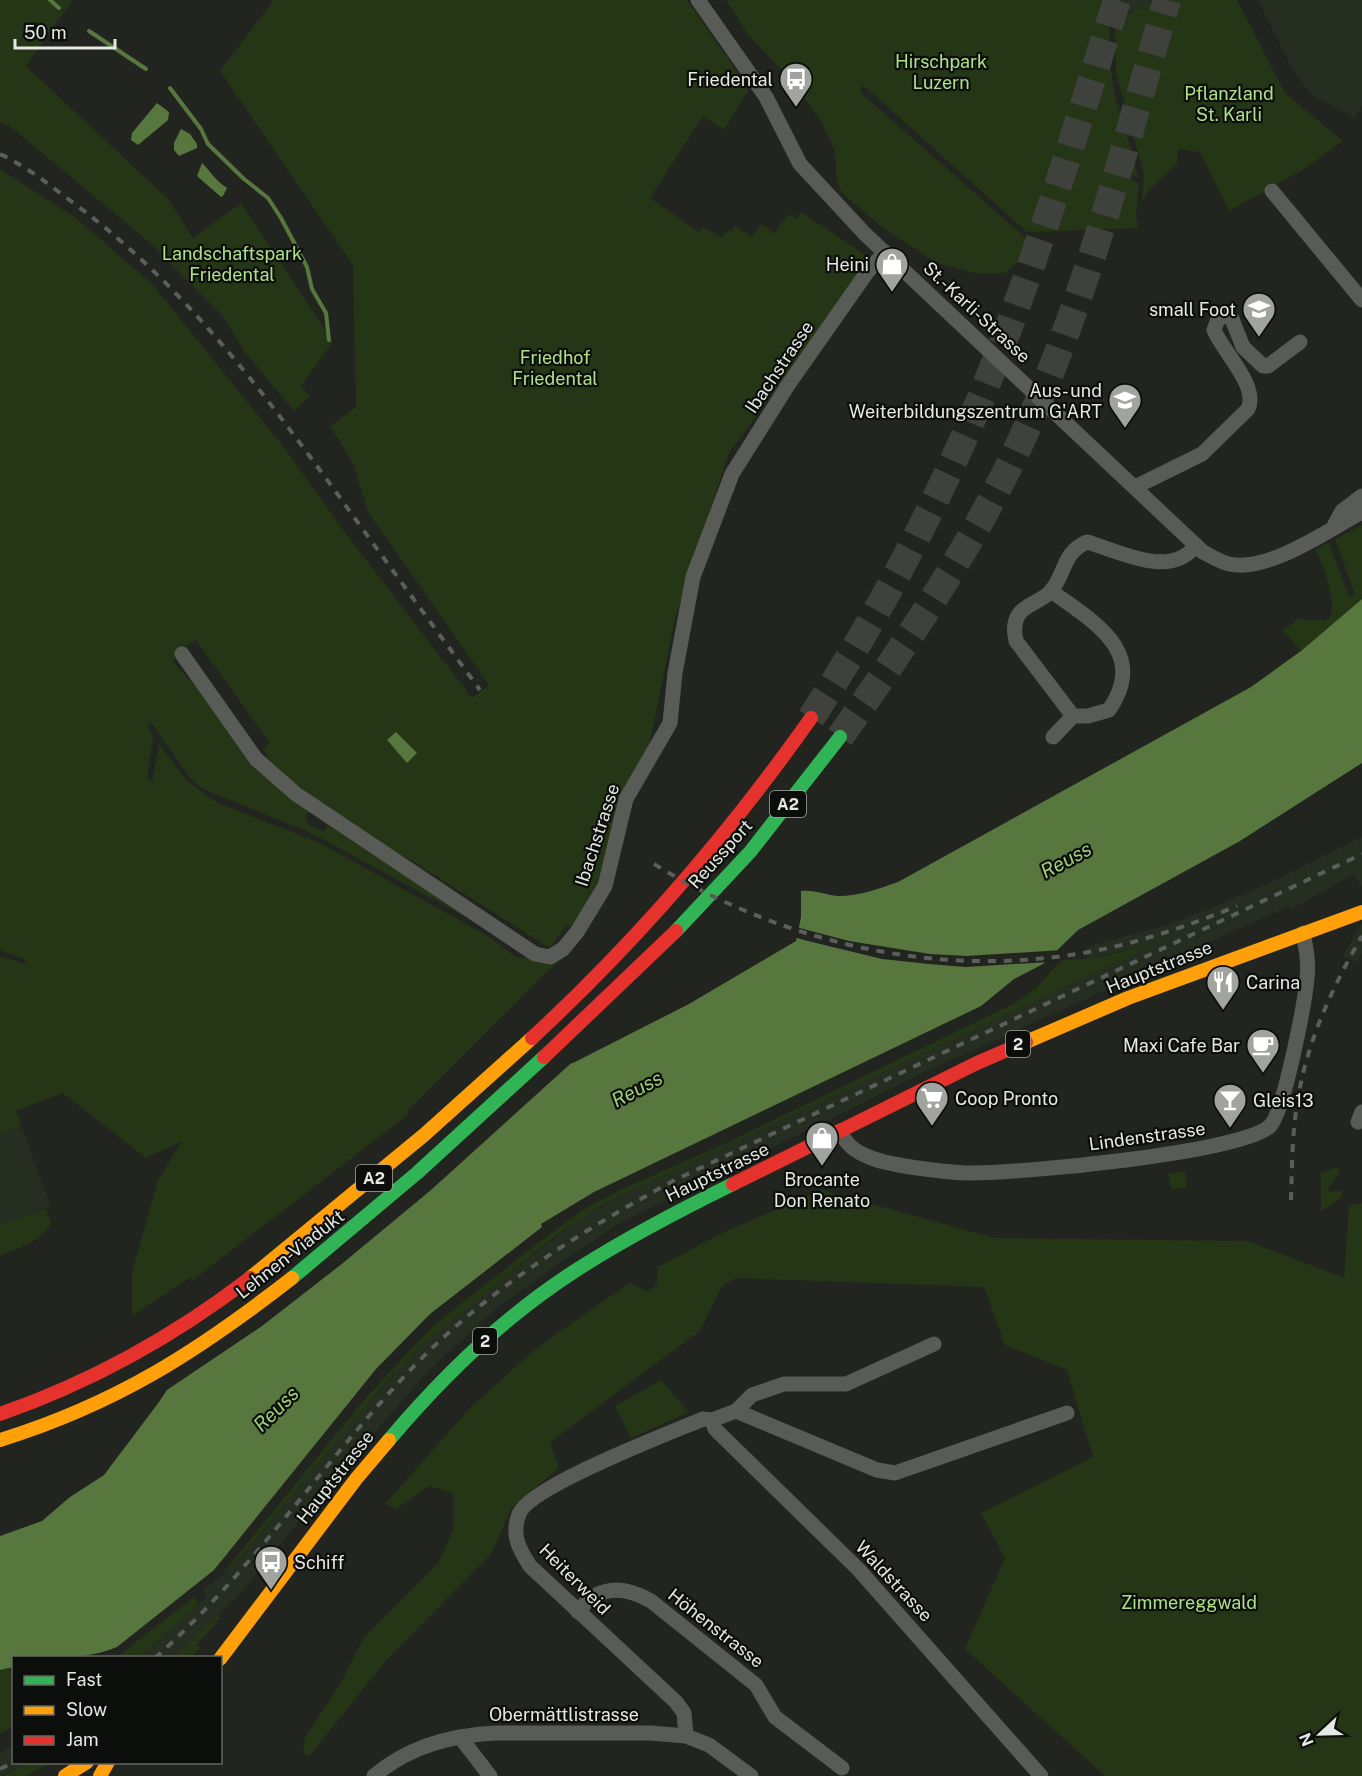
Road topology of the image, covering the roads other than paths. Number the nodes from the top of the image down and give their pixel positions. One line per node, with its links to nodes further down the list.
1 (698, 0): 3 (street, St.-Karli-Strasse)
2 (1272, 191): 4 (street)
3 (885, 252): 6 (street, St.-Karli-Strasse); 12 (street, Ibachstrasse)
4 (1362, 300)
5 (1300, 342): 6 (street)
6 (1135, 488): 10 (street, St.-Karli-Strasse)
7 (1362, 496): 9 (street)
8 (1362, 512): 9 (street, St.-Karli-Strasse)
9 (1334, 527): 10 (street, St.-Karli-Strasse)
10 (1196, 545): 11 (street)
11 (1051, 591): 13 (street); 13 (street)
12 (182, 654)
13 (1073, 716): 16 (street)
14 (811, 717): 24 (main road, A2)
15 (840, 737): 19 (main road, Reussport / A2)
16 (1053, 737)
17 (1362, 912): 18 (main road, Hauptstrasse / 2)
18 (1303, 933): 20 (main road, Hauptstrasse / 2); 20 (street, Lindenstrasse)
19 (618, 987): 26 (main road, Lehnen-Viadukt / A2)
20 (840, 1131): 30 (main road, Hauptstrasse / 2)
21 (934, 1344): 22 (street, Heiterweid)
22 (736, 1411): 23 (street); 25 (street, Heiterweid)
23 (1067, 1413)
24 (0, 1414)
25 (712, 1420): 29 (street, Heiterweid); 39 (street, Waldstrasse)
26 (26, 1434): 27 (main road, A2); 28 (main road)
27 (0, 1440)
28 (0, 1449)
29 (578, 1612): 31 (street, Heiterweid); 34 (street, Höhenstrasse)
30 (222, 1657)
31 (686, 1736): 32 (street, Obermättlistrasse); 38 (street, Obermättlistrasse)
32 (460, 1737): 36 (street, Obermättlistrasse); 37 (street)
33 (84, 1764): 35 (main road)
34 (842, 1768)
35 (65, 1776)
36 (374, 1776)
37 (490, 1776)
38 (751, 1776)
39 (1041, 1776)

